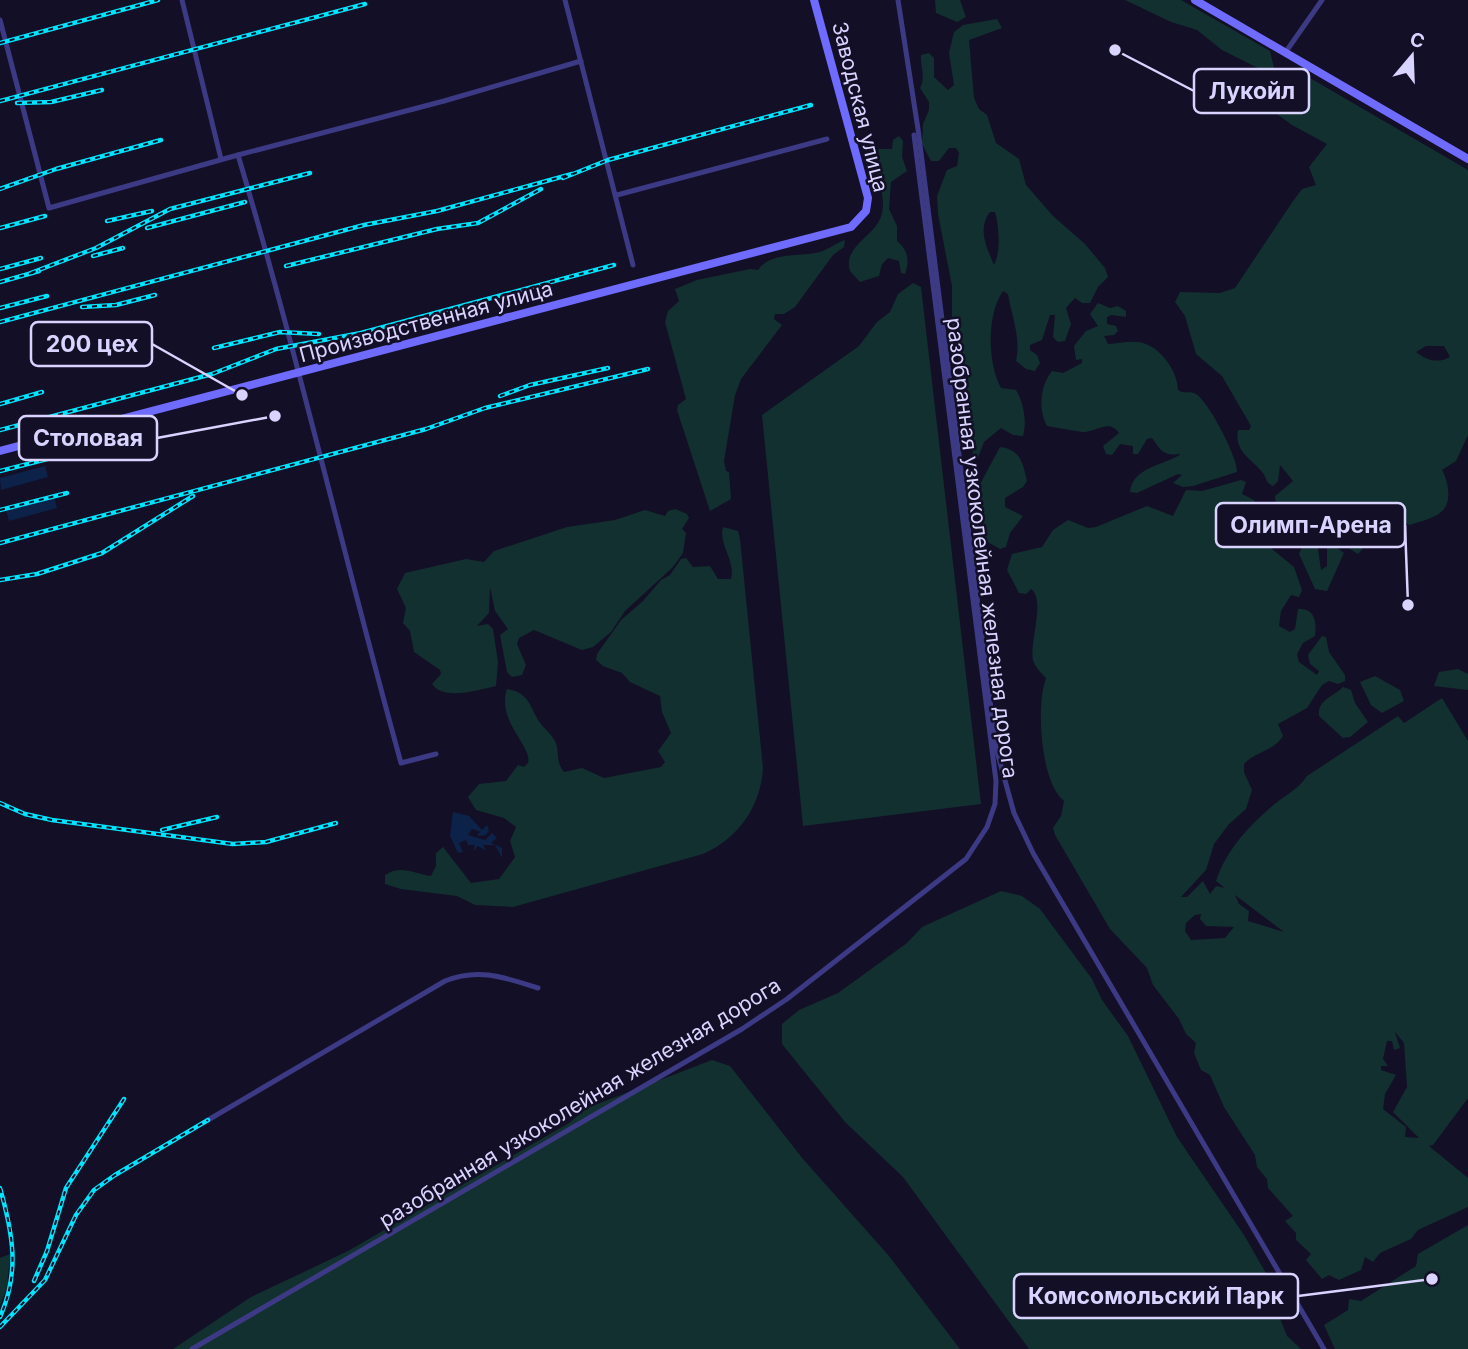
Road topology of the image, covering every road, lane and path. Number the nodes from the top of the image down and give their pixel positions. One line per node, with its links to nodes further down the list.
1 (181, 0): 13 (street)
2 (565, 0): 9 (street)
3 (814, 0): 17 (main road, Заводская улица)
4 (898, 0): 15 (street)
5 (1195, 0): 8 (main road)
6 (1322, 0): 8 (street)
7 (0, 20): 13 (street)
8 (1285, 53): 14 (main road)
9 (581, 61): 12 (street); 16 (street)
10 (914, 135): 18 (street, разобранная узкоколейная железная дорога)
11 (827, 139): 16 (street)
12 (238, 155): 13 (street); 20 (street)
13 (221, 159)
14 (1468, 159)
15 (924, 179): 18 (street, разобранная узкоколейная железная дорога); 26 (street)
16 (617, 195): 19 (street)
17 (859, 221): 20 (main road, Производственная улица)
18 (927, 240): 25 (street, разобранная узкоколейная железная дорога)
19 (633, 265)
20 (299, 374): 21 (main road, Производственная улица); 22 (street)
21 (0, 451)
22 (436, 754)
23 (538, 988): 24 (street)
24 (208, 1120)
25 (192, 1349)
26 (1324, 1349)

